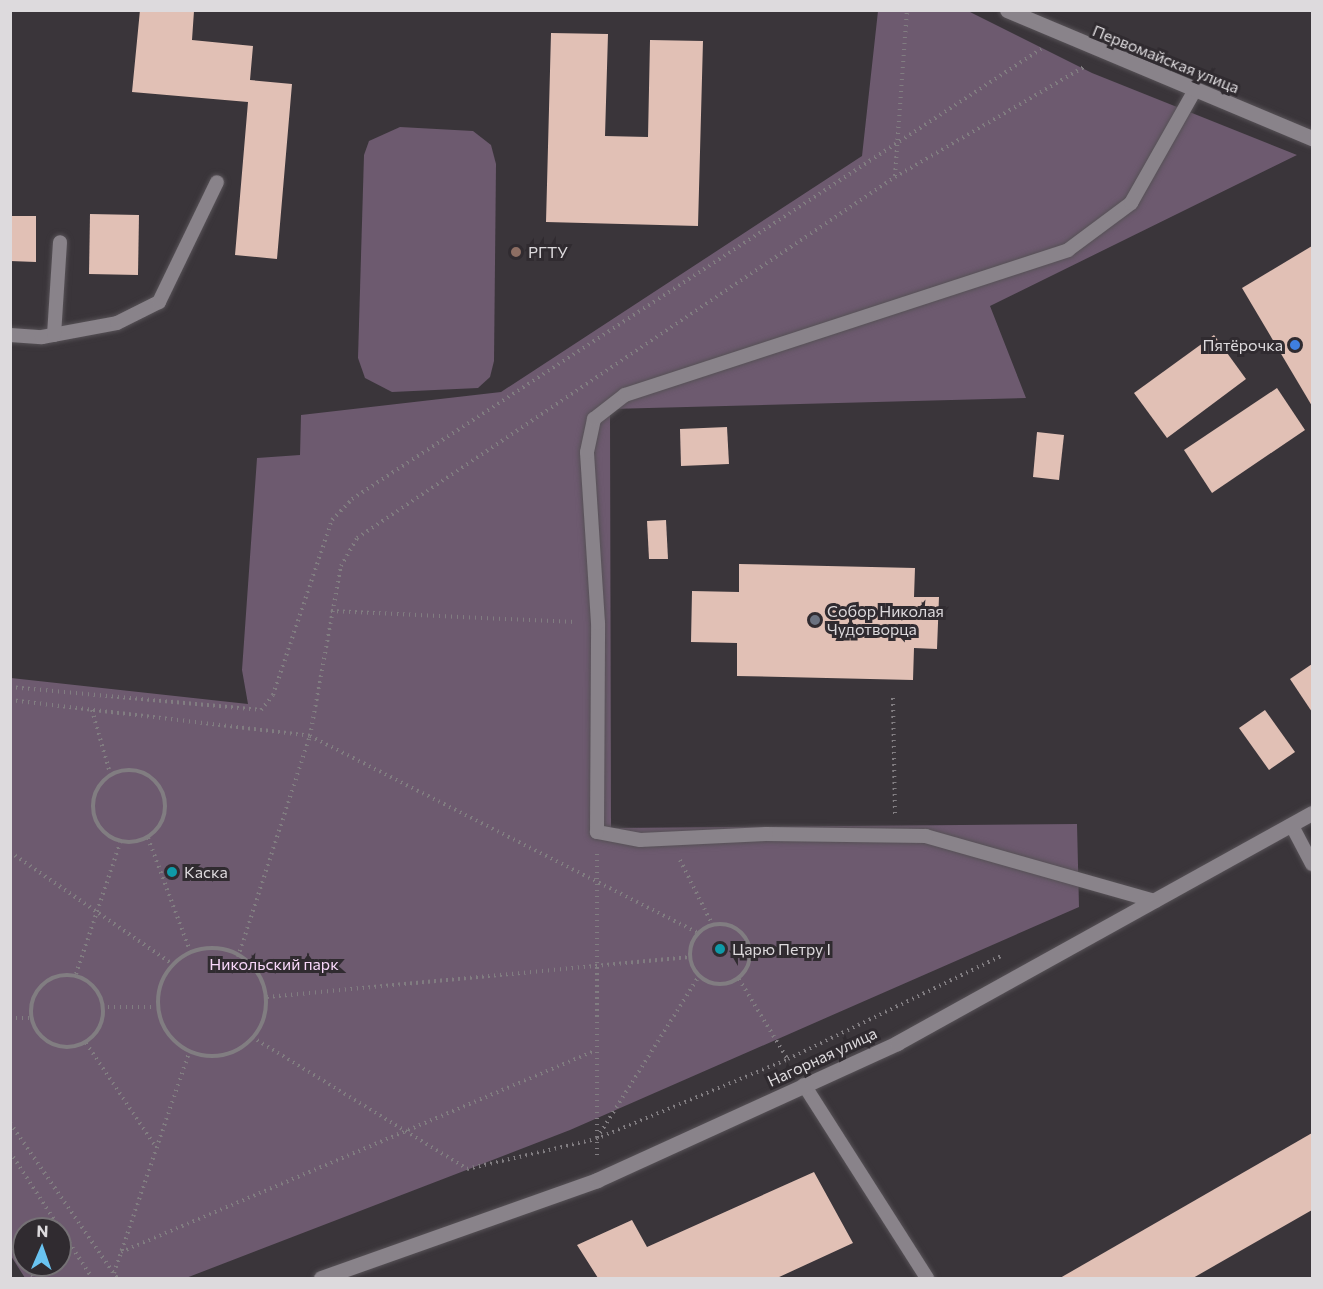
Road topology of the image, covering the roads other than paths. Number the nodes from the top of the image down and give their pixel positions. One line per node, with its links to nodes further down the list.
1 (1007, 10): 2 (street, Первомайская улица)
2 (1037, 17): 3 (street, Первомайская улица)
3 (1195, 90): 4 (street, Первомайская улица); 12 (lane)
4 (1312, 138)
5 (217, 182): 8 (lane)
6 (60, 242): 8 (lane)
7 (10, 335): 8 (lane)
8 (54, 335)
9 (1312, 813): 10 (street, Нагорная улица)
10 (1292, 826): 11 (lane); 12 (street, Нагорная улица)
11 (1312, 864)
12 (1155, 901): 13 (street, Нагорная улица)
13 (804, 1085): 14 (street, Нагорная улица); 15 (lane)
14 (321, 1278)
15 (927, 1278)

